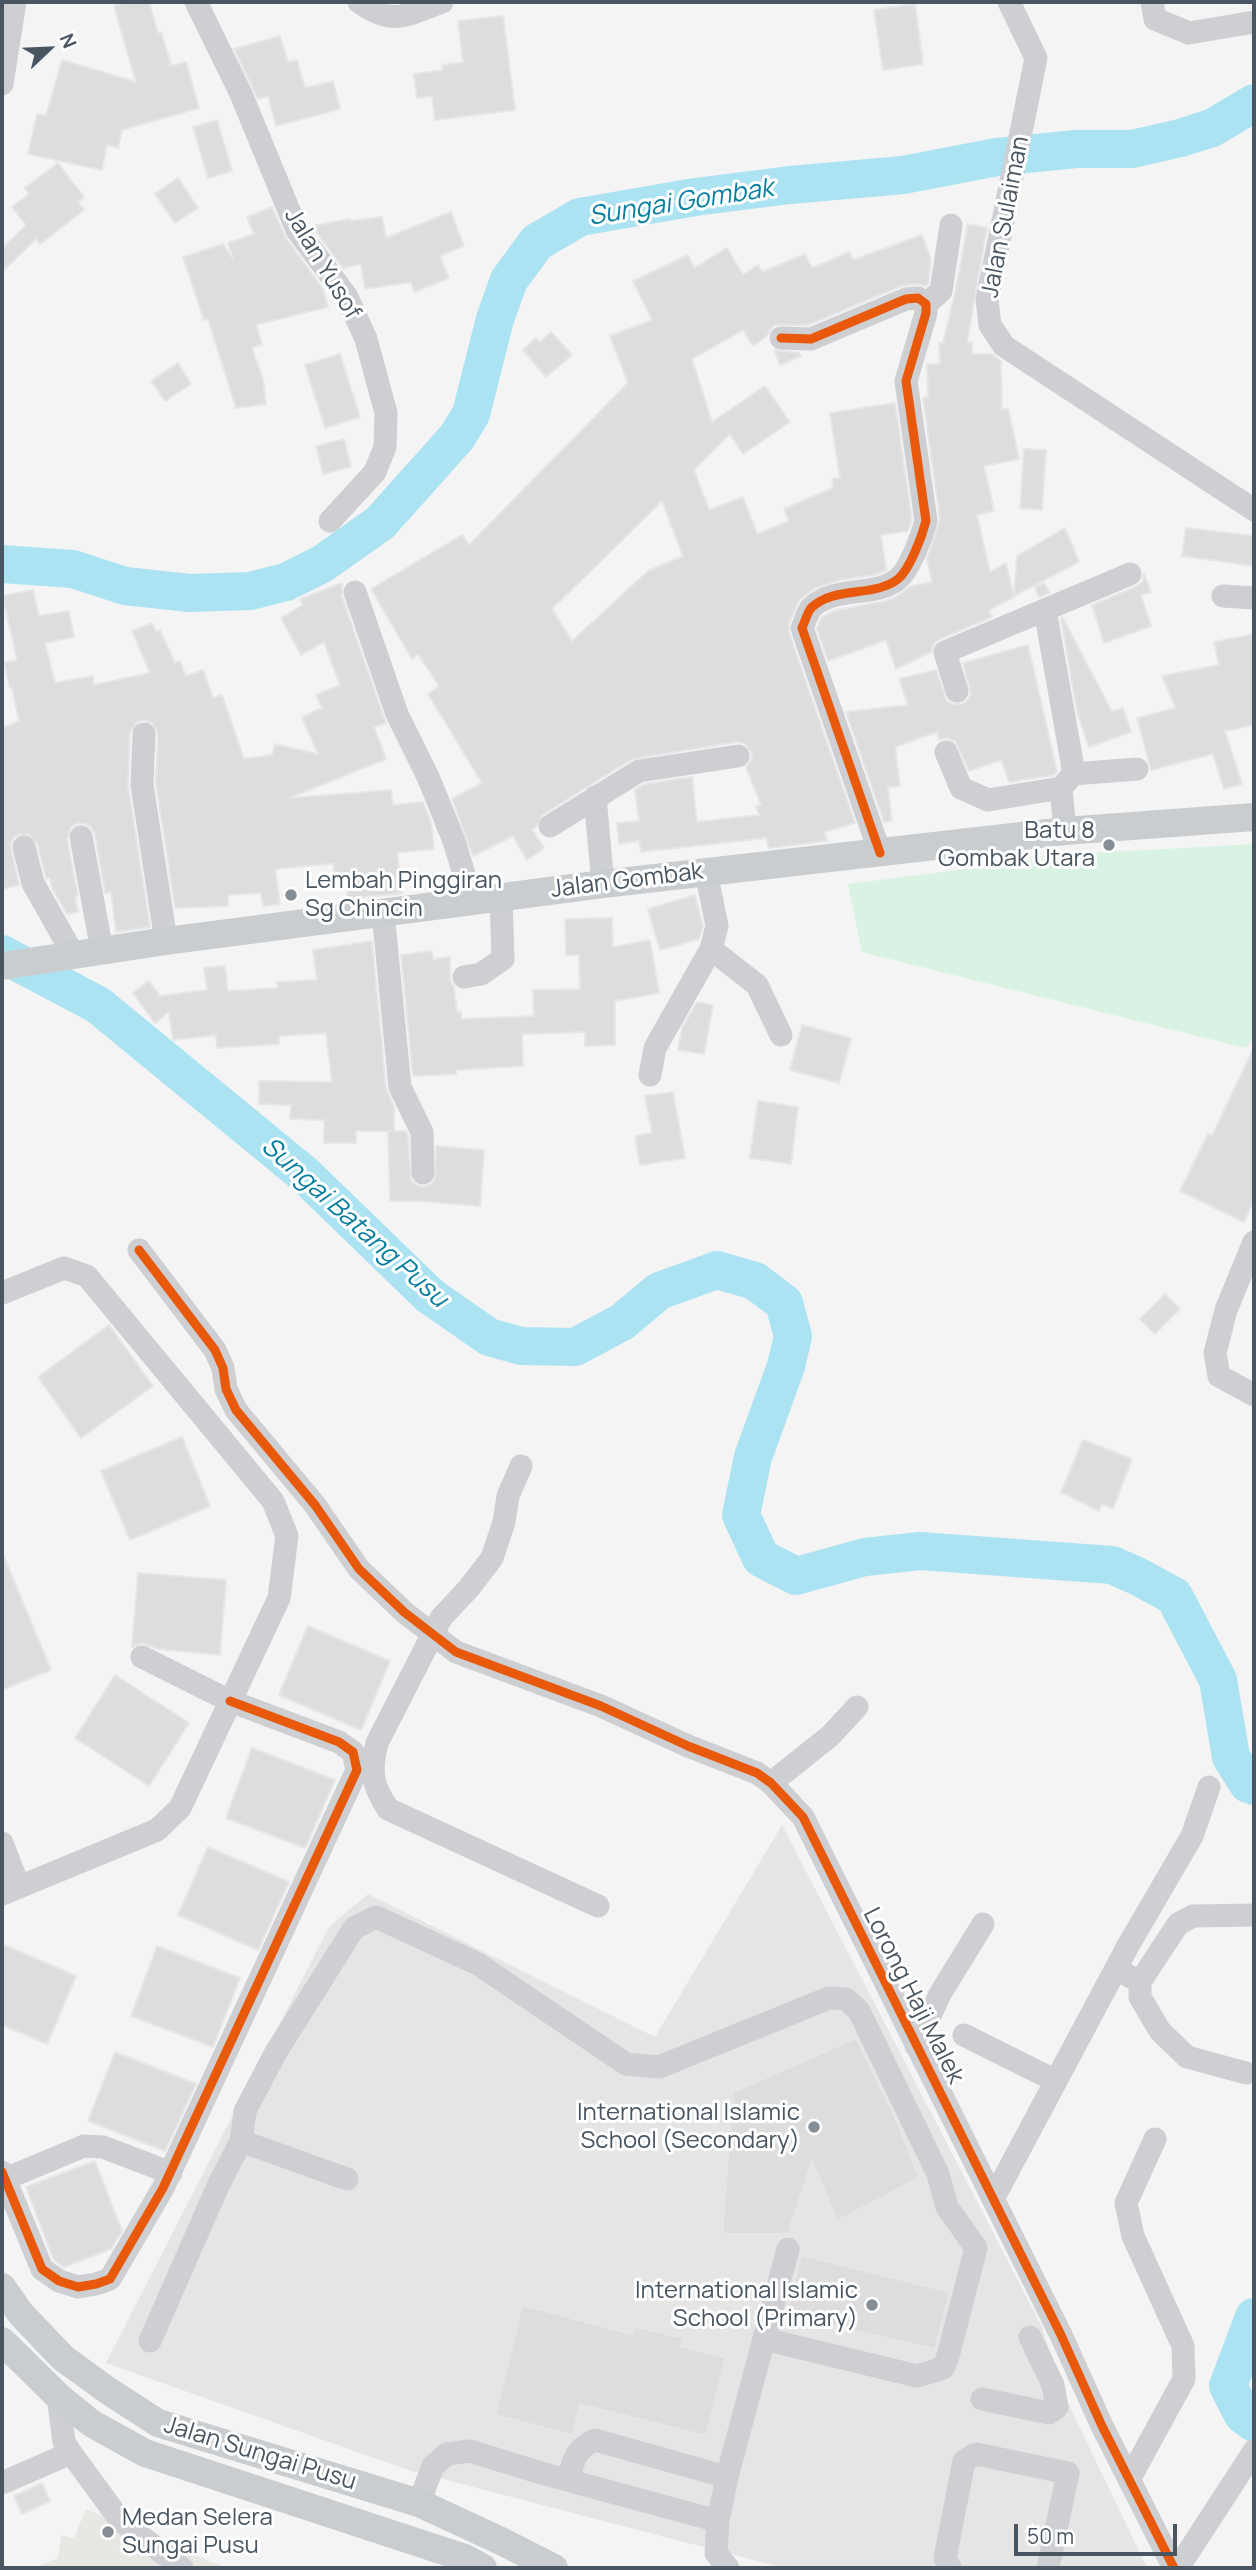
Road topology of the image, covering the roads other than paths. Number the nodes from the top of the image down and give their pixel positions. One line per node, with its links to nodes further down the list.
1 (15, 2): 8 (street)
2 (195, 2): 13 (street, Jalan Yusof)
3 (359, 2): 4 (street)
4 (442, 2)
5 (1009, 2): 12 (street, Jalan Sulaiman)
6 (1152, 2): 7 (street)
7 (1254, 22)
8 (2, 84)
9 (951, 225): 10 (street)
10 (926, 304): 11 (street); 31 (street)
11 (781, 338)
12 (1254, 510)
13 (330, 521)
14 (1130, 574): 18 (street)
15 (355, 592): 35 (street)
16 (1223, 596): 17 (street)
17 (1254, 598)
18 (1045, 610): 19 (street); 24 (street)
19 (957, 691)
20 (144, 734): 37 (street)
21 (946, 752): 24 (street)
22 (738, 756): 25 (street)
23 (1137, 769): 24 (street)
24 (1067, 781): 28 (street)
25 (595, 797): 27 (street); 33 (street)
26 (1254, 817): 28 (main road, Jalan Gombak)
27 (550, 826)
28 (1065, 831): 31 (main road, Jalan Gombak)
29 (81, 837): 39 (street)
30 (24, 847): 40 (street)
31 (880, 853): 32 (main road, Jalan Gombak)
32 (706, 872): 33 (main road, Jalan Gombak); 38 (street)
33 (603, 884): 34 (main road, Jalan Gombak)
34 (501, 896): 35 (main road, Jalan Gombak); 42 (street)
35 (472, 900): 36 (main road, Jalan Gombak)
36 (383, 912): 37 (main road, Jalan Gombak); 45 (street)
37 (166, 941): 39 (main road, Jalan Gombak)
38 (711, 949): 43 (street); 44 (street)
39 (102, 951): 40 (main road, Jalan Gombak)
40 (67, 957): 41 (main road, Jalan Gombak)
41 (2, 966)
42 (464, 977)
43 (781, 1035)
44 (650, 1074)
45 (423, 1173)
46 (1254, 1242): 49 (street)
47 (139, 1250): 51 (street, Lorong Haji Malek)
48 (2, 1293): 53 (street)
49 (1254, 1395)
50 (521, 1466): 51 (street)
51 (433, 1633): 55 (street, Lorong Haji Malek); 59 (street)
52 (142, 1657): 53 (street)
53 (230, 1701): 58 (street); 71 (street)
54 (857, 1707): 55 (street)
55 (771, 1783): 65 (street, Lorong Haji Malek)
56 (1209, 1787): 62 (street)
57 (2, 1843): 58 (street)
58 (10, 1891)
59 (598, 1906)
60 (1254, 1915): 63 (street)
61 (983, 1924): 65 (street)
62 (1116, 1969): 63 (street); 67 (street)
63 (1140, 1982): 66 (street)
64 (964, 2035): 67 (street)
65 (916, 2046): 70 (street, Lorong Haji Malek)
66 (1246, 2073)
67 (1056, 2081): 75 (street)
68 (1155, 2139): 89 (street)
69 (241, 2141): 72 (street); 74 (street); 82 (street)
70 (972, 2157): 72 (street); 75 (street, Lorong Haji Malek)
71 (171, 2173): 73 (street); 73 (street)
72 (938, 2174): 77 (street)
73 (3, 2175)
74 (347, 2179)
75 (993, 2199): 76 (street, Lorong Haji Malek)
76 (1008, 2229): 77 (street); 80 (street, Lorong Haji Malek)
77 (976, 2248): 81 (street)
78 (788, 2249): 81 (street)
79 (2, 2287): 92 (main road, Jalan Sungai Pusu)
80 (1061, 2335): 85 (street); 89 (street, Lorong Haji Malek)
81 (764, 2339): 88 (street)
82 (150, 2340)
83 (7, 2353): 84 (main road, Jalan Sungai Pusu)
84 (58, 2396): 87 (street); 95 (main road, Jalan Sungai Pusu)
85 (982, 2399)
86 (1254, 2451): 100 (street)
87 (71, 2453): 91 (street); 94 (street)
88 (727, 2477): 90 (street); 93 (street)
89 (1130, 2478): 100 (street, Lorong Haji Malek)
90 (568, 2480): 92 (street); 93 (street)
91 (2, 2483)
92 (419, 2503): 96 (main road, Jalan Sungai Pusu)
93 (718, 2521): 97 (street)
94 (182, 2568)
95 (483, 2568)
96 (554, 2568)
97 (727, 2568)
98 (950, 2568): 99 (street)
99 (1048, 2568)
100 (1176, 2568)

